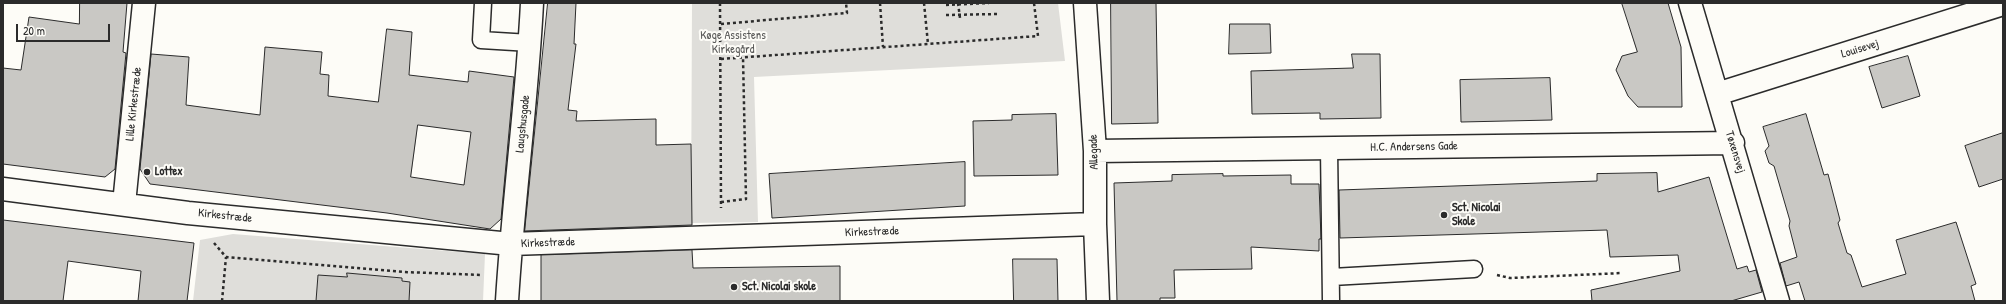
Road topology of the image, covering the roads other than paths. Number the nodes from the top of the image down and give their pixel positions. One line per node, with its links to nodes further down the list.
1 (144, 3): 13 (street, Lille Kirkestræde)
2 (483, 3): 7 (lane)
3 (532, 3): 7 (street, Laugshusgade)
4 (1085, 3): 11 (street, Allegade)
5 (1690, 3): 8 (street, Tøxensvej)
6 (2003, 4): 8 (street, Louisevej)
7 (530, 42): 15 (street, Laugshusgade)
8 (1717, 94): 9 (street, Tøxensvej)
9 (1733, 143): 10 (street, H.C. Andersens Gade); 21 (street, Tøxensvej)
10 (1329, 148): 11 (street, H.C. Andersens Gade); 17 (lane)
11 (1095, 151): 14 (street, Allegade)
12 (3, 189): 13 (street, Kirkestræde)
13 (124, 204): 15 (street, Kirkestræde)
14 (1095, 224): 15 (street, Kirkestræde); 19 (street, Allegade)
15 (511, 244): 18 (street, Laugshusgade)
16 (1474, 269): 17 (lane)
17 (1332, 277): 20 (lane)
18 (507, 301)
19 (1098, 301)
20 (1331, 301)
21 (1778, 301)

